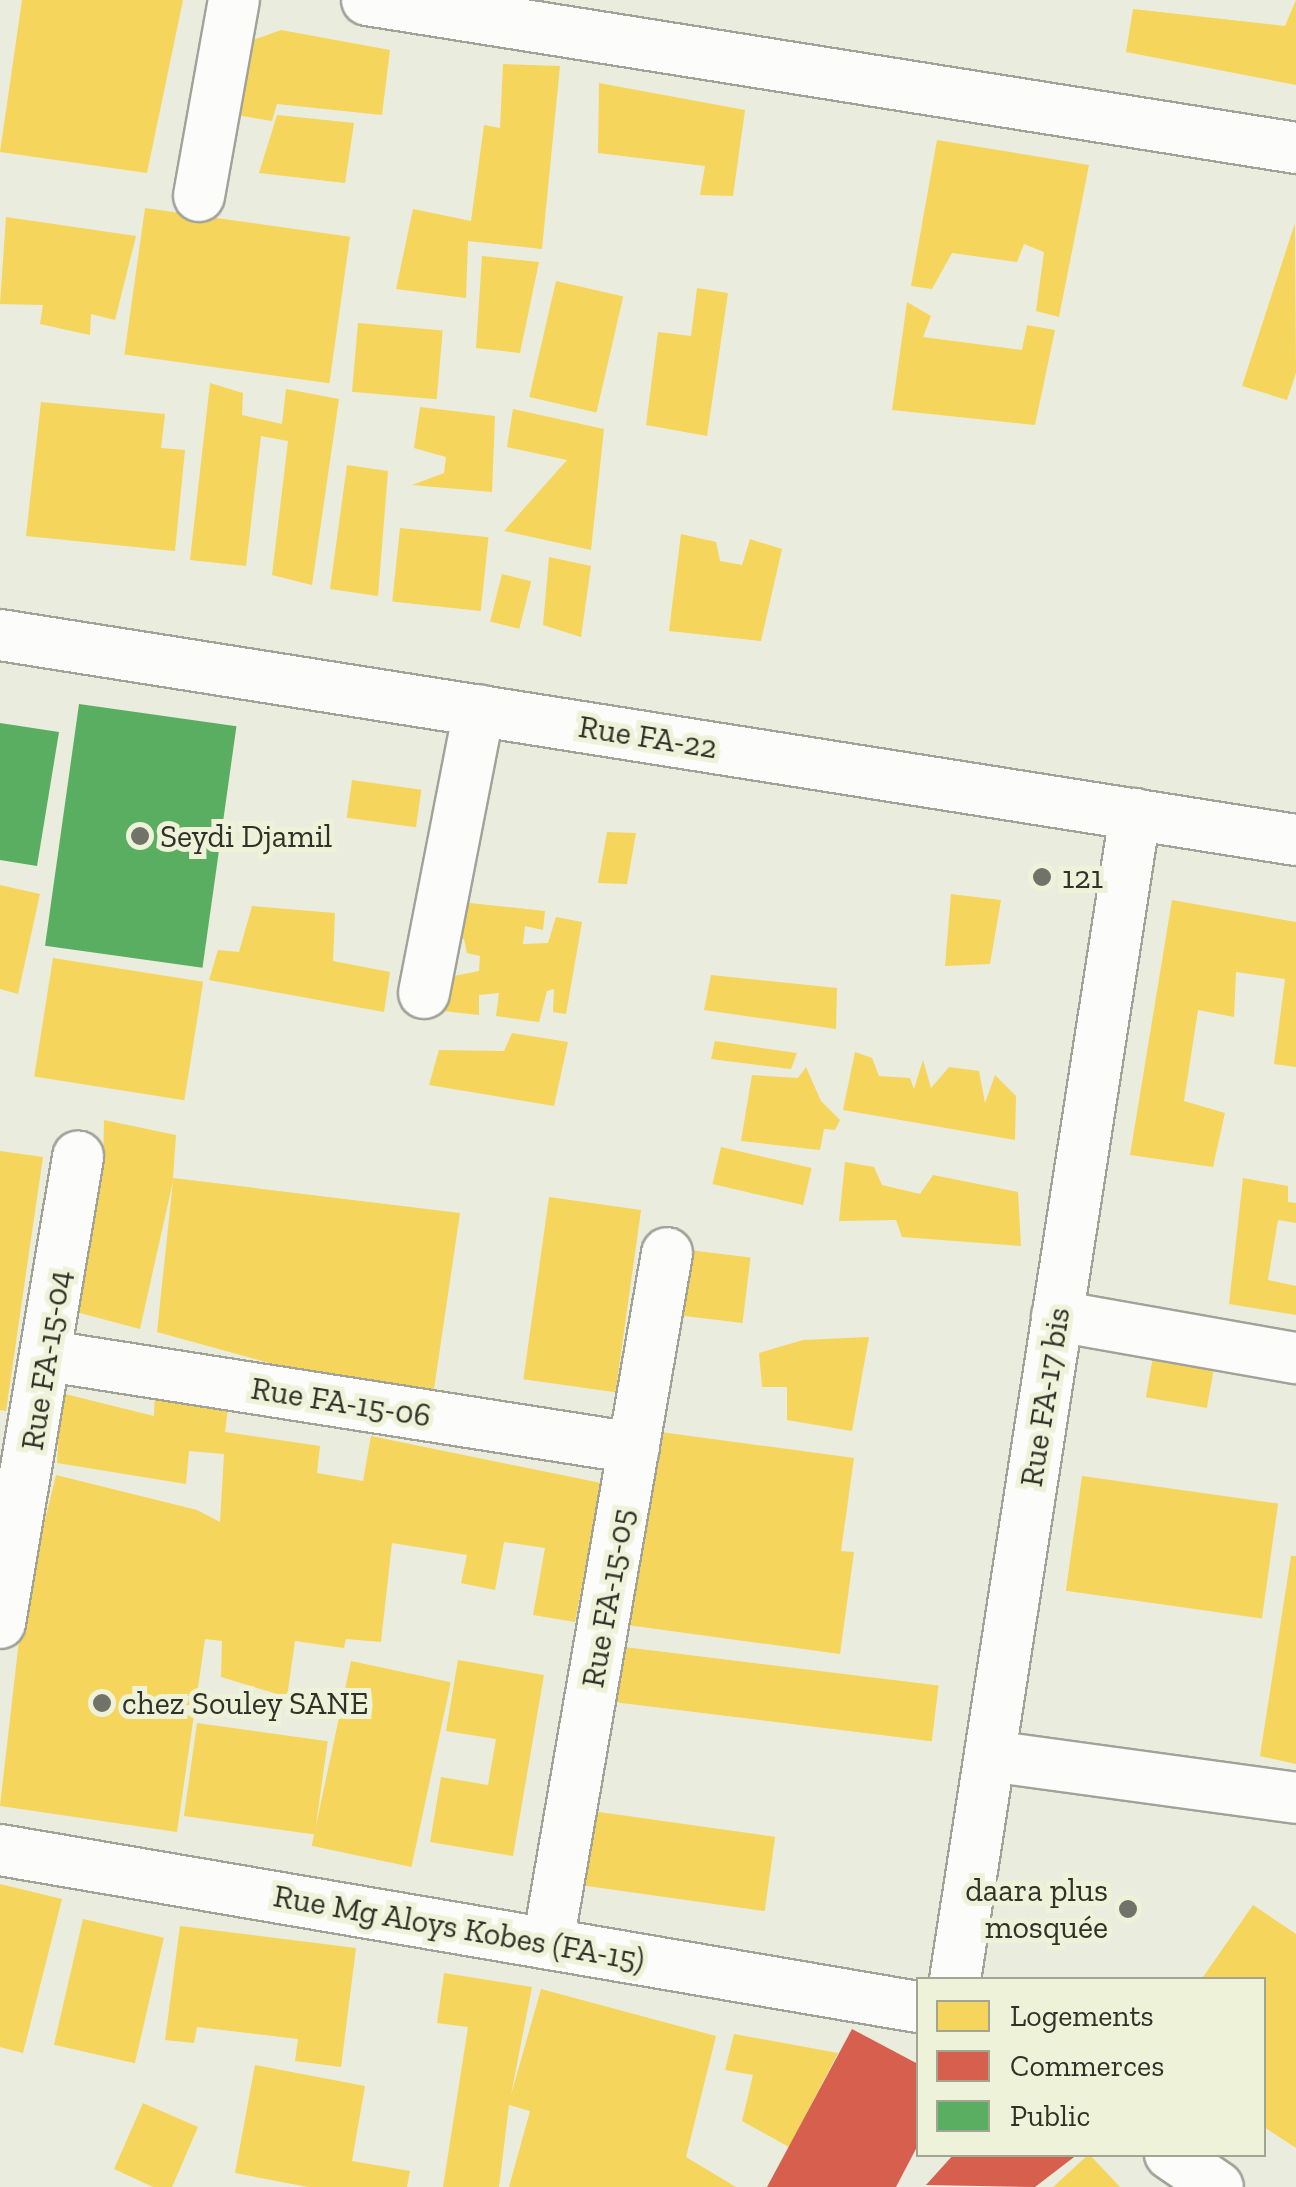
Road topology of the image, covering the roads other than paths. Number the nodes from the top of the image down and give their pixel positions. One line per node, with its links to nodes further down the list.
1 (234, 0): 4 (street)
2 (367, 0): 3 (street)
3 (1296, 148)
4 (199, 196)
5 (0, 635): 6 (street, Rue FA-22)
6 (478, 710): 7 (street, Rue FA-22); 9 (street)
7 (1135, 814): 8 (street, Rue FA-22); 12 (street, Rue FA-17 bis)
8 (1296, 840)
9 (424, 993)
10 (78, 1156): 13 (street, Rue FA-15-04)
11 (667, 1253): 15 (street, Rue FA-15-05)
12 (1057, 1316): 14 (street); 17 (street, Rue FA-17 bis)
13 (48, 1356): 15 (street, Rue FA-15-06); 16 (street, Rue FA-15-04)
14 (1296, 1358)
15 (634, 1448): 20 (street, Rue FA-15-05)
16 (0, 1623)
17 (990, 1756): 18 (street); 21 (street, Rue FA-17 bis)
18 (1296, 1798)
19 (0, 1850): 20 (street, Rue Mg Aloys Kobes (FA-15))
20 (548, 1943): 22 (street, Rue Mg Aloys Kobes (FA-15))
21 (956, 1977)
22 (916, 2006)
23 (1174, 2157): 24 (street)
24 (1218, 2187)

